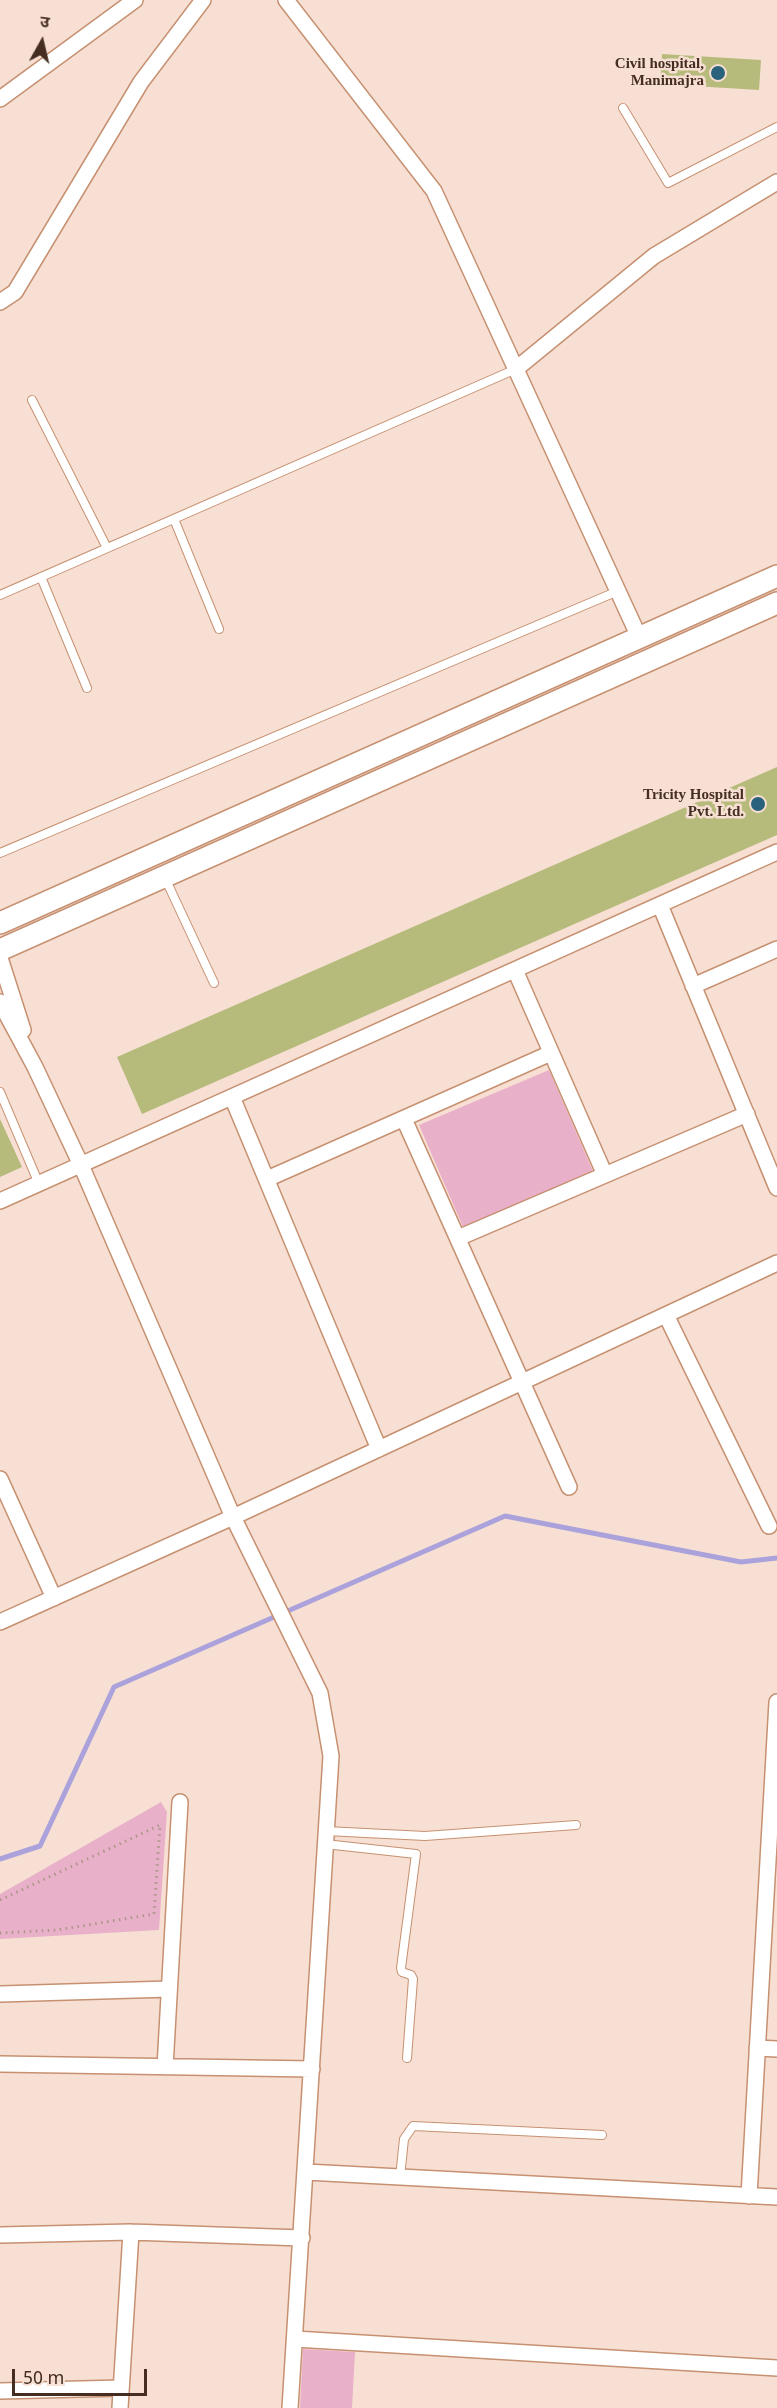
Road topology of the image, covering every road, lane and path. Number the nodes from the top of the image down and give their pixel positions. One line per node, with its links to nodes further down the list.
1 (135, 0): 4 (street)
2 (203, 0): 8 (street)
3 (286, 0): 9 (street)
4 (0, 99)
5 (623, 108): 6 (lane)
6 (777, 127)
7 (777, 182): 9 (street)
8 (0, 302)
9 (516, 369): 11 (lane); 15 (street)
10 (32, 400): 12 (lane)
11 (174, 519): 12 (lane); 18 (lane)
12 (107, 548): 13 (lane)
13 (41, 576): 16 (lane); 20 (lane)
14 (777, 576): 19 (main road)
15 (618, 591): 19 (street); 22 (lane)
16 (0, 595)
17 (777, 603): 23 (main road)
18 (219, 629)
19 (639, 637): 25 (main road)
20 (87, 688)
21 (777, 852): 24 (street)
22 (0, 853)
23 (164, 877): 27 (main road); 30 (lane)
24 (660, 904): 29 (street); 31 (street)
25 (0, 923)
26 (777, 949): 31 (street)
27 (0, 950)
28 (0, 958): 34 (street)
29 (515, 970): 33 (street); 36 (street)
30 (214, 983)
31 (693, 986): 37 (street)
32 (0, 1002): 34 (street)
33 (551, 1053): 38 (street); 40 (street)
34 (35, 1067): 39 (street)
35 (0, 1092): 42 (lane)
36 (232, 1097): 39 (street); 41 (street)
37 (747, 1114): 40 (street); 43 (street)
38 (404, 1119): 41 (street); 45 (street)
39 (81, 1165): 42 (street); 52 (street)
40 (605, 1175): 45 (street)
41 (267, 1179): 49 (street)
42 (39, 1184): 44 (street)
43 (777, 1188)
44 (0, 1201)
45 (458, 1238): 48 (street)
46 (777, 1263): 47 (street)
47 (666, 1315): 48 (street); 53 (street)
48 (522, 1382): 49 (street); 51 (street)
49 (380, 1449): 52 (street)
50 (0, 1479): 54 (street)
51 (569, 1487)
52 (234, 1517): 54 (street); 60 (street)
53 (769, 1526)
54 (54, 1598): 55 (street)
55 (0, 1622)
56 (777, 1702): 57 (street)
57 (775, 1757): 62 (street)
58 (180, 1802): 64 (street)
59 (576, 1825): 60 (lane)
60 (326, 1838): 68 (lane); 71 (street)
61 (0, 1900): 63 (path)
62 (771, 1906): 66 (street)
63 (0, 1933)
64 (170, 1989): 65 (street); 70 (street)
65 (0, 1994)
66 (757, 2048): 67 (street); 75 (street)
67 (777, 2049)
68 (407, 2058)
69 (0, 2064): 70 (street)
70 (165, 2067): 71 (street)
71 (312, 2069): 73 (street)
72 (602, 2135): 74 (lane)
73 (306, 2172): 74 (street); 79 (street)
74 (400, 2177): 75 (street)
75 (749, 2196): 76 (street)
76 (777, 2197)
77 (131, 2232): 78 (street); 79 (street); 82 (street)
78 (0, 2235)
79 (302, 2238): 80 (street)
80 (296, 2339): 81 (street); 85 (street)
81 (777, 2368)
82 (122, 2388): 83 (street); 84 (street)
83 (0, 2391)
84 (120, 2408)
85 (290, 2408)

